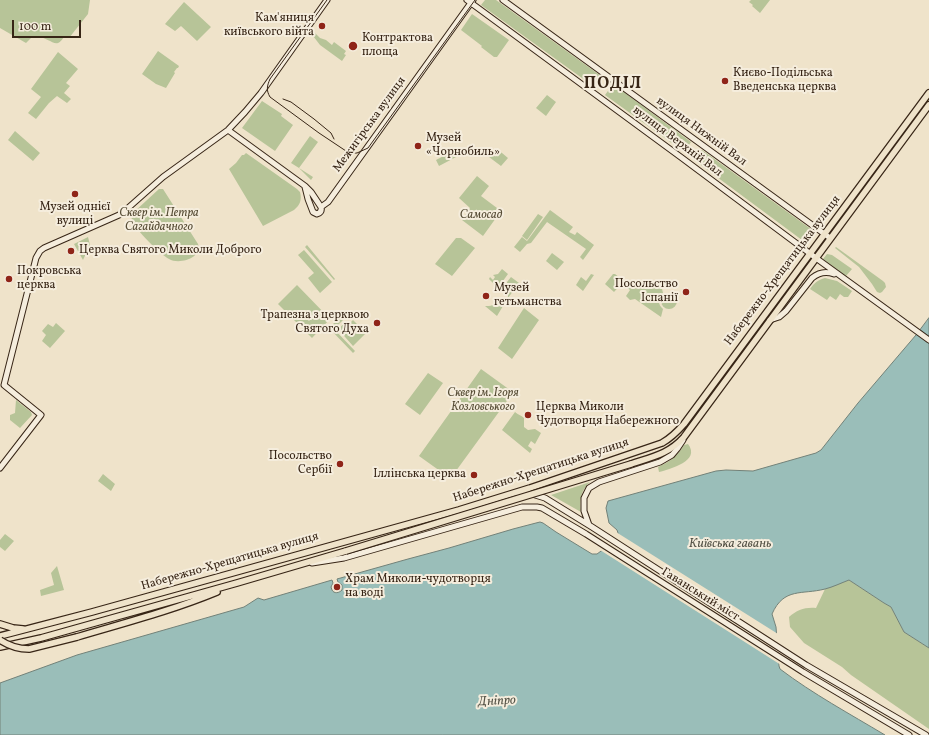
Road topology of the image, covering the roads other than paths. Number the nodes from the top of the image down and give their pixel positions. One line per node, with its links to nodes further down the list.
1 (328, 0): 6 (main road)
2 (502, 0): 10 (main road, вулиця Нижній Вал)
3 (470, 1): 8 (main road, Межигірська вулиця); 12 (main road, вулиця Верхній Вал)
4 (929, 93): 10 (main road, Набережно-Хрещатицька вулиця)
5 (929, 105): 11 (main road, Набережно-Хрещатицька вулиця)
6 (228, 130): 7 (main road); 18 (main road)
7 (305, 186): 8 (main road); 9 (main road)
8 (322, 205): 9 (main road); 9 (main road)
9 (312, 209)
10 (825, 234): 11 (main road, вулиця Нижній Вал); 12 (main road, Набережно-Хрещатицька вулиця)
11 (830, 238): 13 (main road, Набережно-Хрещатицька вулиця)
12 (810, 254): 13 (main road, вулиця Верхній Вал); 19 (main road, Набережно-Хрещатицька вулиця)
13 (816, 258): 14 (main road, вулиця Верхній Вал); 15 (main road, Набережно-Хрещатицька вулиця)
14 (841, 276): 15 (main road); 16 (main road, вулиця Верхній Вал)
15 (770, 320): 17 (main road, Набережно-Хрещатицька вулиця)
16 (929, 340)
17 (684, 436): 20 (main road); 21 (main road, Набережно-Хрещатицька вулиця, bridge)
18 (0, 468)
19 (516, 492): 20 (main road, Гаванський міст); 24 (main road, Набережно-Хрещатицька вулиця)
20 (590, 525): 29 (main road, Гаванський міст)
21 (289, 567): 22 (main road, Набережно-Хрещатицька вулиця); 28 (main road, Гаванський міст)
22 (237, 583): 26 (main road, bridge); 27 (main road, Набережно-Хрещатицька вулиця)
23 (0, 624): 24 (main road)
24 (29, 629): 25 (main road, Набережно-Хрещатицька вулиця)
25 (0, 636)
26 (0, 640)
27 (0, 647)
28 (909, 735)
29 (926, 735)

